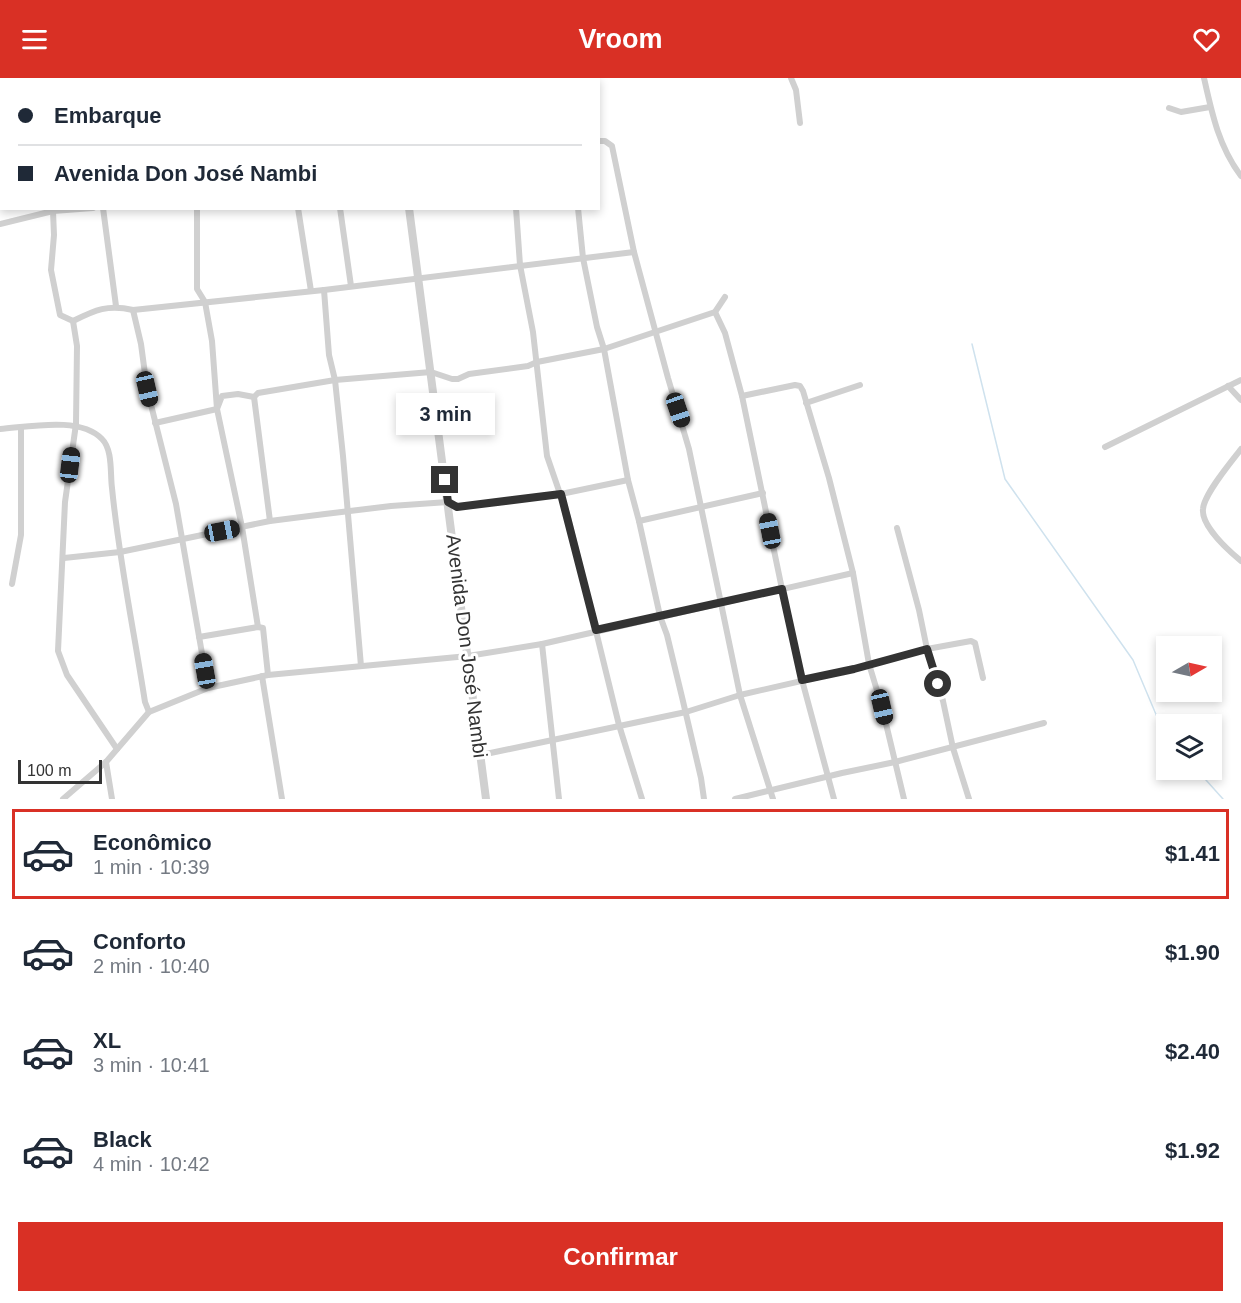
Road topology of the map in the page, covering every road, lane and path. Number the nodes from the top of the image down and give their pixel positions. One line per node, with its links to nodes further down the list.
1 (791, 78): 5 (street)
2 (1204, 78): 3 (street)
3 (1210, 107): 4 (street); 7 (street)
4 (1169, 108)
5 (800, 123)
6 (600, 141): 19 (street)
7 (1241, 176)
8 (66, 210): 16 (street)
9 (103, 210): 28 (street)
10 (198, 210): 27 (street)
11 (298, 210): 25 (street)
12 (340, 210): 23 (street)
13 (409, 210): 22 (street, Avenida Don José Nambi)
14 (516, 210): 21 (street)
15 (578, 210): 20 (street)
16 (53, 211): 17 (street); 31 (street)
17 (34, 212): 18 (street)
18 (0, 224)
19 (634, 252): 20 (street); 32 (street)
20 (583, 258): 21 (street); 33 (street)
21 (520, 265): 22 (street); 34 (street)
22 (419, 278): 23 (street); 35 (street, Avenida Don José Nambi)
23 (351, 286): 24 (street)
24 (324, 290): 25 (street); 36 (street)
25 (311, 291): 27 (street)
26 (725, 297): 30 (street)
27 (206, 302): 29 (street); 44 (street)
28 (116, 306): 29 (street); 31 (street)
29 (133, 310): 45 (street)
30 (715, 312): 32 (street); 40 (street)
31 (73, 321): 46 (street)
32 (656, 331): 33 (street); 55 (street)
33 (604, 349): 34 (street); 51 (street)
34 (537, 362): 35 (street); 53 (street)
35 (431, 372): 36 (street); 54 (street, Avenida Don José Nambi)
36 (335, 380): 41 (street); 56 (street)
37 (1241, 380): 39 (street)
38 (860, 385): 43 (street)
39 (1228, 386): 42 (street); 49 (street)
40 (742, 396): 43 (street); 52 (street)
41 (254, 397): 44 (street); 57 (street)
42 (1241, 400)
43 (806, 403): 65 (street)
44 (217, 409): 45 (street); 59 (street)
45 (154, 423): 61 (street)
46 (76, 424): 47 (street); 62 (street); 63 (street)
47 (21, 427): 48 (street); 66 (street)
48 (0, 429)
49 (1105, 447)
50 (1241, 449): 64 (street)
51 (628, 480): 53 (street); 58 (street)
52 (763, 493): 55 (street); 67 (street)
53 (561, 494): 54 (street); 71 (street)
54 (448, 502): 56 (street); 75 (street, Avenida Don José Nambi)
55 (702, 506): 58 (street); 68 (street)
56 (348, 511): 57 (street); 77 (street)
57 (270, 521): 59 (street)
58 (639, 521): 69 (street)
59 (242, 527): 61 (street); 70 (street)
60 (897, 528): 74 (street)
61 (182, 539): 62 (street); 72 (street)
62 (120, 552): 63 (street); 83 (street)
63 (64, 558): 89 (street)
64 (1241, 561)
65 (853, 573): 67 (street); 76 (street)
66 (12, 584)
67 (782, 589): 68 (street); 80 (street)
68 (722, 603): 69 (street); 82 (street)
69 (660, 616): 71 (street); 84 (street)
70 (258, 627): 72 (street); 78 (street)
71 (596, 630): 73 (street); 86 (street)
72 (199, 637): 81 (street)
73 (542, 644): 75 (street); 87 (street)
74 (927, 649): 76 (street); 79 (street); 88 (street)
75 (468, 656): 77 (street); 90 (street, Avenida Don José Nambi)
76 (869, 664): 80 (street); 92 (street)
77 (361, 666): 78 (street)
78 (265, 676): 81 (street); 97 (street)
79 (983, 678)
80 (802, 680): 82 (street); 93 (street)
81 (208, 688): 83 (street)
82 (740, 695): 84 (street); 94 (street)
83 (149, 712): 89 (street)
84 (686, 712): 86 (street); 101 (street)
85 (1044, 723): 88 (street)
86 (619, 725): 87 (street); 100 (street)
87 (552, 740): 90 (street); 99 (street)
88 (953, 748): 92 (street); 106 (street)
89 (117, 749): 91 (street)
90 (481, 755): 98 (street, Avenida Don José Nambi)
91 (106, 762): 95 (street); 96 (street)
92 (895, 762): 93 (street); 105 (street)
93 (828, 776): 94 (street); 104 (street)
94 (770, 789): 102 (street); 103 (street)
95 (63, 799)
96 (112, 799)
97 (282, 799)
98 (486, 799)
99 (560, 799)
100 (642, 799)
101 (704, 799)
102 (735, 799)
103 (772, 799)
104 (834, 799)
105 (904, 799)
106 (969, 799)

